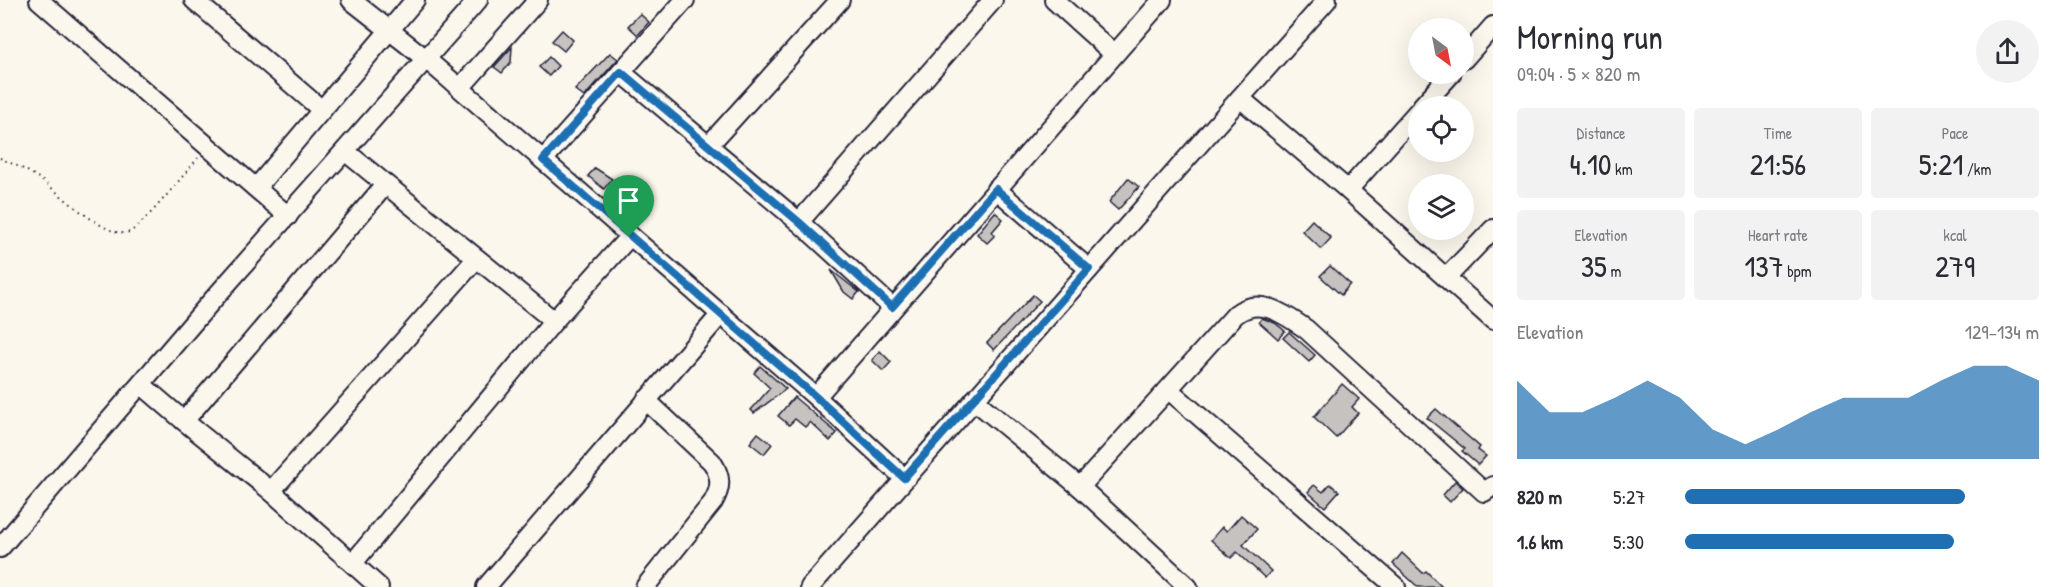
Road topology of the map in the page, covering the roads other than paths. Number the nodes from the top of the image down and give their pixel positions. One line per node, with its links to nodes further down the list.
1 (39, 0): 29 (street)
2 (194, 0): 23 (street)
3 (351, 0): 14 (street)
4 (415, 0): 14 (street)
5 (478, 0): 17 (street)
6 (538, 0): 20 (street)
7 (685, 0): 18 (street)
8 (840, 0): 25 (street)
9 (993, 0): 33 (street)
10 (1054, 0): 16 (street)
11 (1162, 0): 16 (street)
12 (1327, 0): 22 (street)
13 (1493, 26): 15 (street)
14 (389, 29): 17 (street); 23 (street)
15 (1474, 48)
16 (1114, 54): 30 (street)
17 (426, 59): 20 (street); 26 (street)
18 (621, 72): 25 (street); 27 (street)
19 (1442, 84): 21 (street)
20 (460, 88): 27 (street)
21 (1431, 96)
22 (1240, 98): 31 (street); 37 (street)
23 (321, 110): 29 (street)
24 (1408, 122): 31 (street)
25 (708, 146): 33 (street)
26 (346, 152): 28 (street); 32 (street)
27 (543, 160): 35 (street)
28 (385, 185): 36 (street); 48 (street)
29 (256, 188): 32 (street)
30 (996, 189): 37 (street); 39 (street)
31 (1348, 190): 38 (street)
32 (288, 216): 43 (street)
33 (799, 222): 39 (street)
34 (1493, 229): 38 (street)
35 (629, 237): 40 (street); 42 (street)
36 (476, 259): 42 (street); 52 (street)
37 (1089, 269): 47 (street)
38 (1447, 277): 41 (street)
39 (892, 307): 45 (street)
40 (721, 314): 45 (street); 46 (street)
41 (1493, 320)
42 (554, 321): 54 (street)
43 (142, 385): 48 (street); 53 (street)
44 (1168, 390): 50 (street); 51 (street); 60 (street)
45 (816, 397): 49 (street)
46 (646, 400): 56 (street); 57 (street)
47 (974, 400): 49 (street); 51 (street)
48 (184, 421): 52 (street)
49 (904, 478): 58 (street)
50 (1493, 486)
51 (1080, 487): 59 (street)
52 (271, 490): 54 (street)
53 (0, 548)
54 (353, 563): 55 (street)
55 (380, 587)
56 (486, 587)
57 (645, 587)
58 (810, 587)
59 (1188, 587)
60 (1396, 587)

